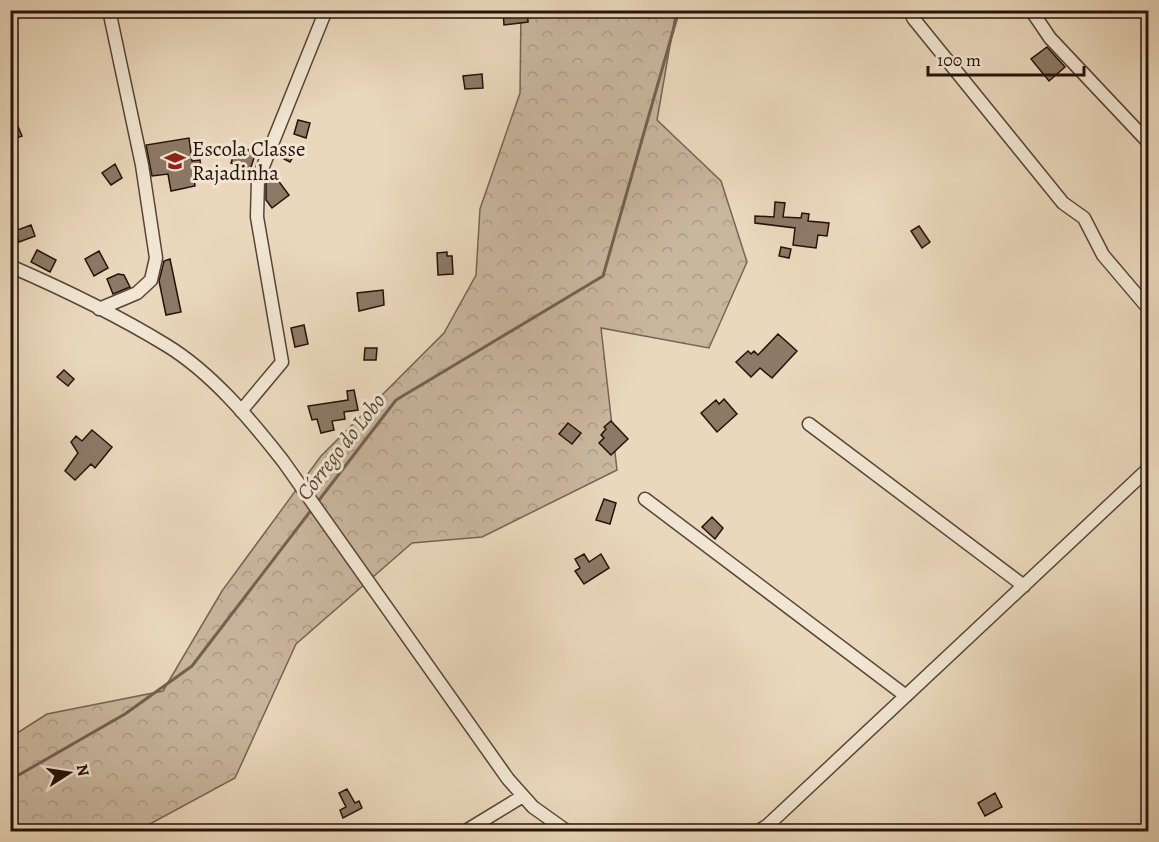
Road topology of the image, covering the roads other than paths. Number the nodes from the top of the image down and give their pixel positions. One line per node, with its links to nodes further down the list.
1 (109, 10): 8 (street)
2 (326, 10): 9 (street)
3 (1031, 10): 5 (street)
4 (913, 18): 7 (street)
5 (1149, 142)
6 (10, 266): 8 (street)
7 (1149, 308)
8 (99, 309): 9 (street)
9 (241, 411): 15 (street)
10 (809, 424): 13 (street)
11 (1149, 469): 13 (street)
12 (645, 499): 14 (street)
13 (1024, 586): 14 (street)
14 (906, 696): 18 (street)
15 (523, 796): 16 (street); 17 (street)
16 (464, 831)
17 (568, 831)
18 (756, 831)

